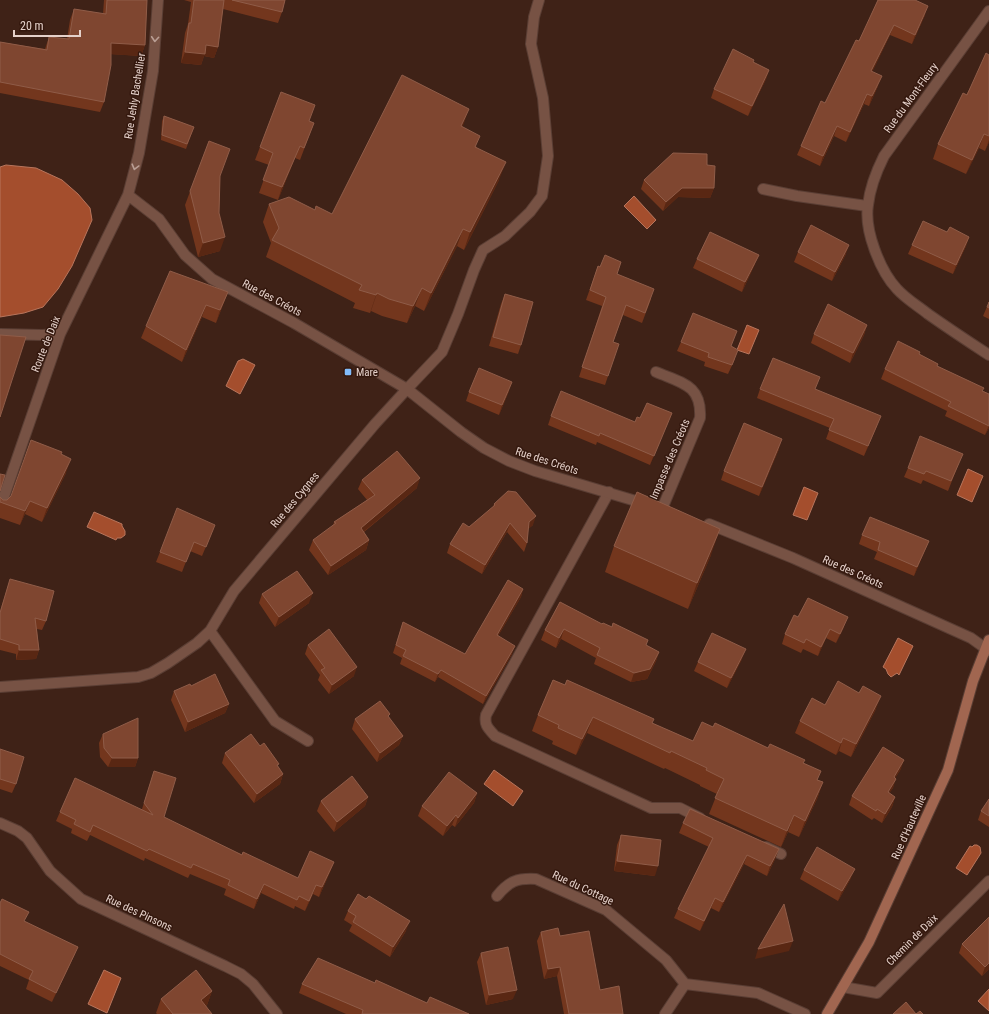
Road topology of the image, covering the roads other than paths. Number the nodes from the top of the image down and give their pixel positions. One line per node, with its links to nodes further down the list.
1 (158, 0): 5 (street, Rue Jehly Bachellier, one-way to 5)
2 (539, 0): 11 (street, Rue des Cygnes)
3 (989, 11): 6 (street, Rue du Mont-Fleury)
4 (763, 189): 6 (street)
5 (128, 195): 8 (street, Route de Daix); 11 (street, Rue des Créots)
6 (867, 206): 9 (street, Rue du Mont-Fleury)
7 (0, 334): 8 (street)
8 (60, 334): 13 (street, Route de Daix)
9 (989, 355)
10 (656, 372): 14 (street, Impasse des Créots)
11 (408, 390): 12 (street, Rue des Créots); 16 (street, Rue des Cygnes)
12 (609, 492): 14 (street, Rue des Créots); 20 (street)
13 (0, 508)
14 (666, 510)
15 (699, 521): 17 (street, Rue des Créots)
16 (210, 632): 18 (street, Rue des Cygnes); 19 (street)
17 (988, 646): 27 (street, Rue d'Hauteville)
18 (0, 687)
19 (308, 741)
20 (709, 822)
21 (0, 823): 28 (street, Rue des Pinsons)
22 (759, 844): 23 (street)
23 (781, 854)
24 (989, 881): 27 (street, Chemin de Daix)
25 (497, 896): 26 (street, Rue du Cottage)
26 (685, 984): 29 (street); 30 (street)
27 (843, 987): 31 (street, Rue d'Hauteville)
28 (276, 1014)
29 (665, 1014)
30 (805, 1014)
31 (827, 1014)

